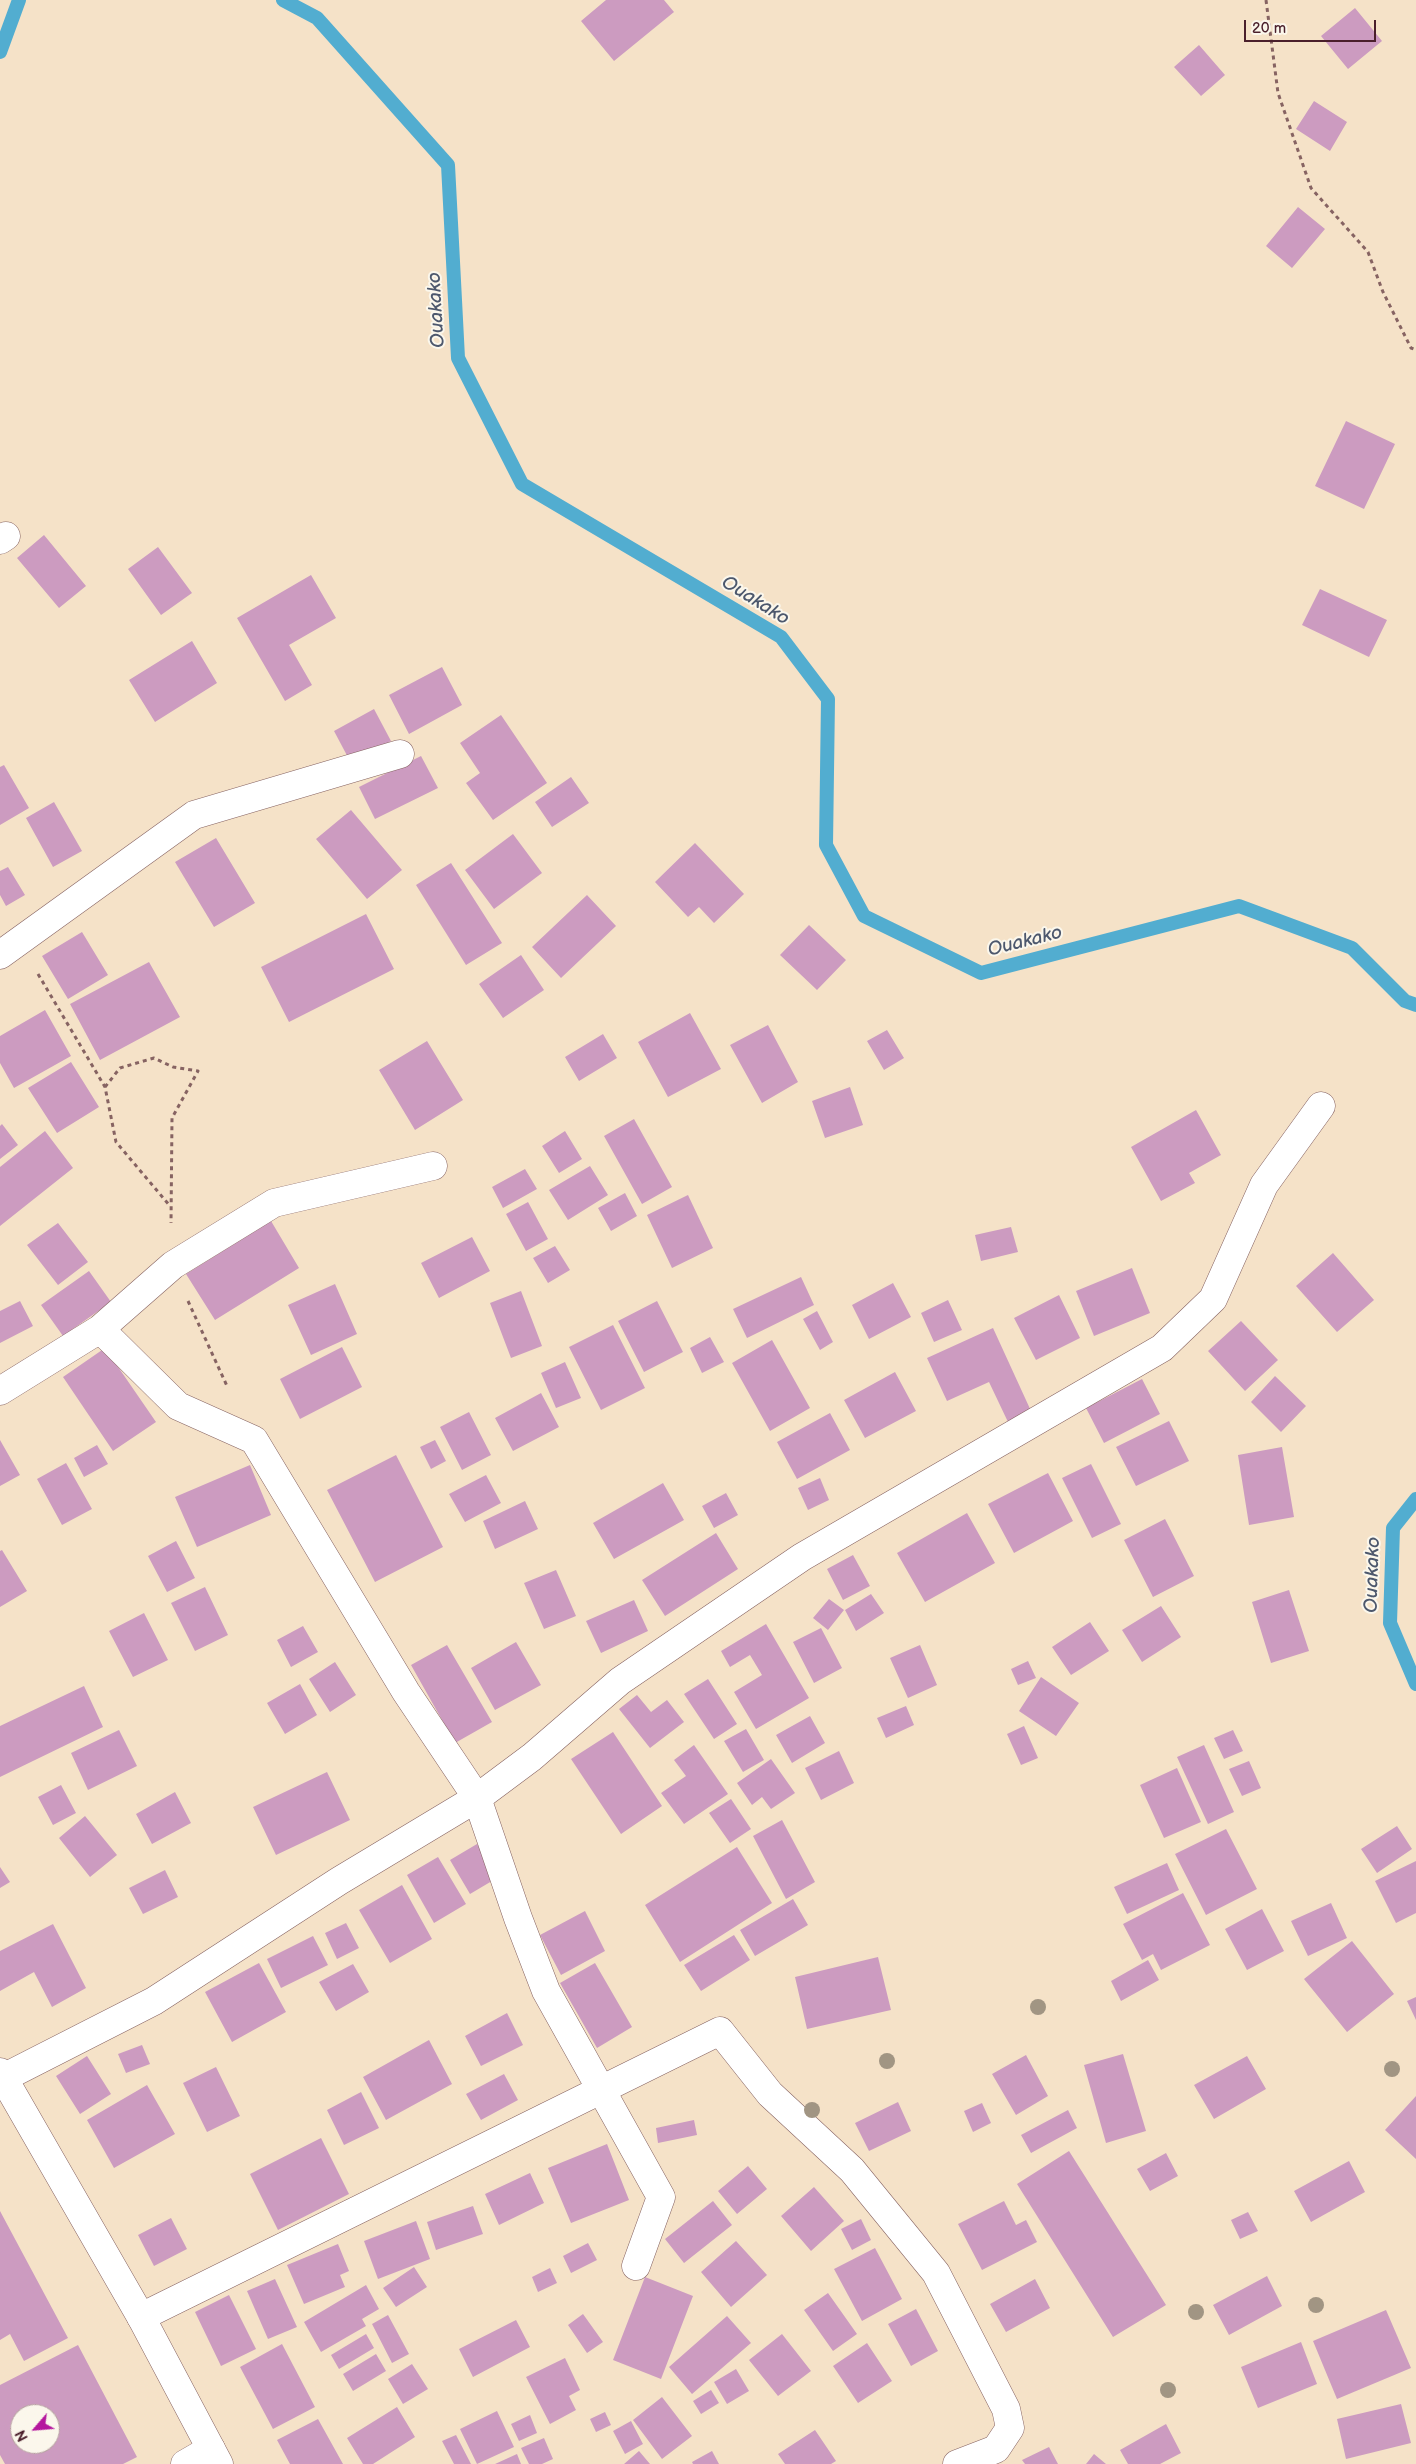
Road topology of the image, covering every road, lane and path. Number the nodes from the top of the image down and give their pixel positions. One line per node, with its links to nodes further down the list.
1 (1266, 0): 2 (path)
2 (1416, 350)
3 (400, 754): 4 (street)
4 (8, 950): 6 (path)
5 (173, 1067): 6 (path)
6 (105, 1087): 9 (path)
7 (1321, 1106): 12 (street)
8 (433, 1166): 10 (street)
9 (171, 1207)
10 (100, 1329): 11 (street); 12 (street)
11 (0, 1391)
12 (477, 1798): 13 (street); 14 (street)
13 (2, 2075): 16 (street)
14 (601, 2088): 15 (street); 16 (street); 19 (street)
15 (636, 2266)
16 (142, 2317): 17 (street)
17 (215, 2457): 18 (street)
18 (184, 2464)
19 (957, 2464)

